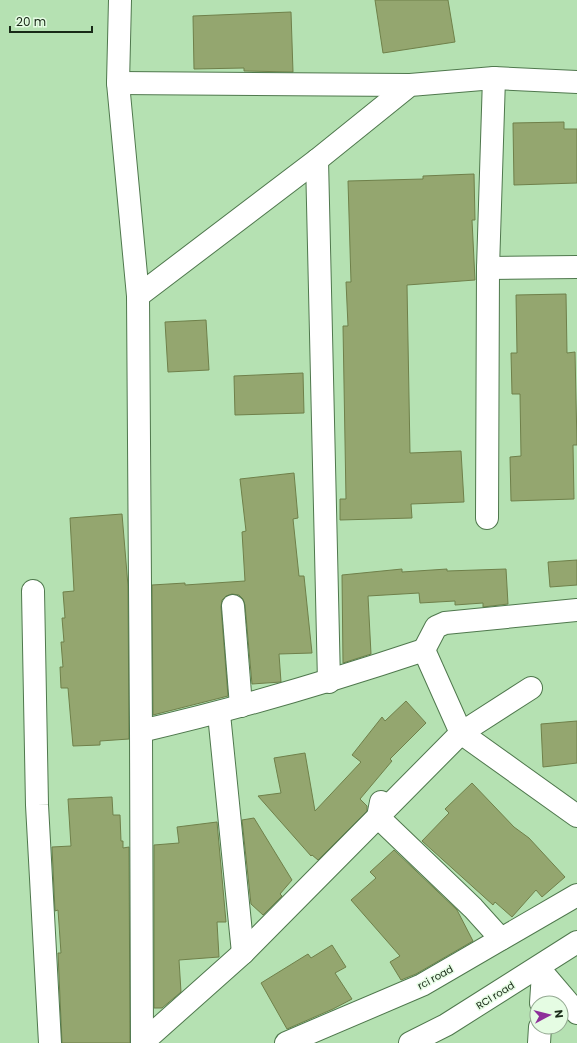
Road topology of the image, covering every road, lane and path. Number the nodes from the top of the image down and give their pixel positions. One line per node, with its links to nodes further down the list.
1 (120, 0): 4 (street)
2 (494, 78): 3 (street); 5 (street); 8 (street)
3 (577, 82)
4 (118, 83): 5 (street); 9 (street)
5 (410, 85): 6 (street)
6 (317, 160): 9 (street); 15 (street)
7 (577, 267): 8 (street)
8 (488, 268): 10 (street)
9 (138, 296): 19 (street)
10 (487, 518)
11 (34, 590): 30 (street)
12 (233, 606): 17 (street)
13 (577, 610): 14 (street)
14 (424, 650): 15 (street); 20 (street)
15 (329, 682): 17 (street)
16 (531, 688): 20 (street)
17 (242, 706): 18 (street)
18 (219, 714): 19 (street); 26 (street)
19 (141, 732): 31 (street)
20 (460, 733): 21 (street); 22 (street)
21 (380, 808): 24 (street); 26 (street)
22 (577, 816)
23 (577, 895): 24 (street, rci road)
24 (501, 939): 32 (street, rci road)
25 (577, 942): 27 (street, RCI road)
26 (244, 953): 31 (street)
27 (542, 970): 28 (street); 29 (street); 33 (street, RCI road)
28 (541, 995)
29 (577, 1013)
30 (50, 1043)
31 (142, 1043)
32 (286, 1043)
33 (410, 1043)

